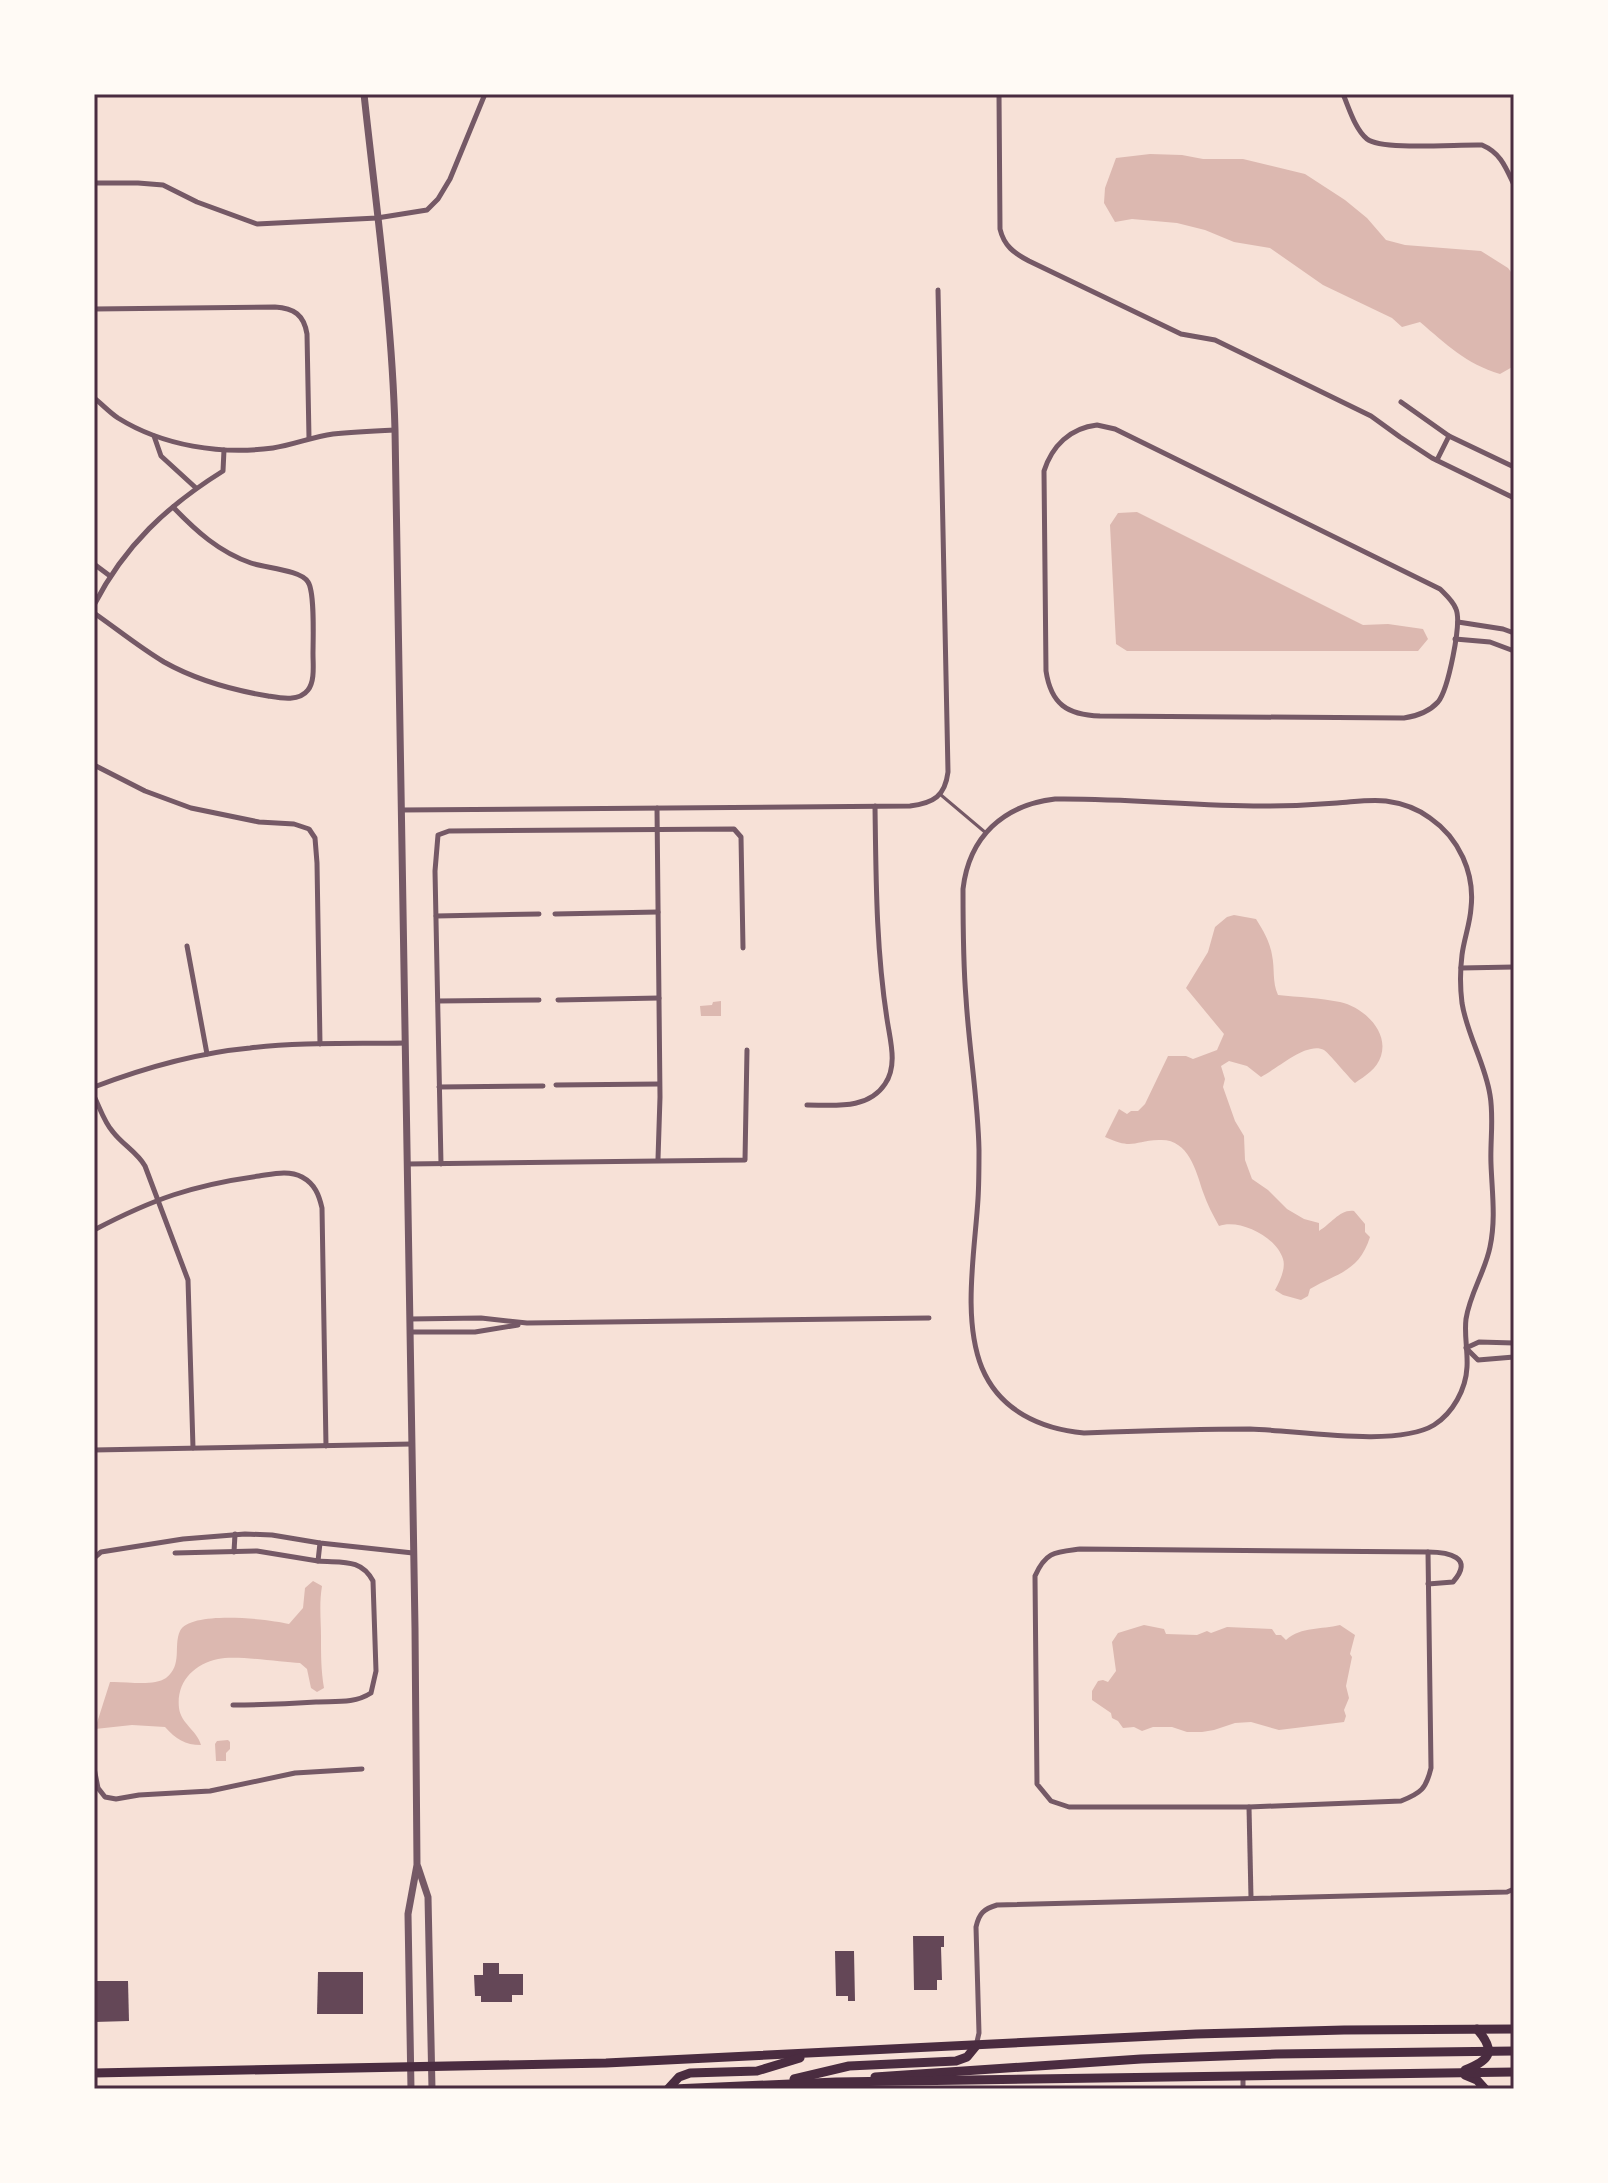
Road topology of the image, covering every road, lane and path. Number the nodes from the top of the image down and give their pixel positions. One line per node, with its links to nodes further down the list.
1 (364, 94): 7 (street)
2 (485, 94): 7 (street)
3 (999, 94): 17 (street)
4 (1343, 94): 6 (street)
5 (94, 183): 7 (street)
6 (1514, 185)
7 (377, 218): 12 (street)
8 (938, 290): 36 (street)
9 (94, 309): 15 (street)
10 (94, 398): 13 (street)
11 (1401, 402): 14 (street)
12 (395, 430): 15 (street); 39 (street)
13 (153, 435): 16 (street); 19 (street)
14 (1449, 436): 17 (street); 18 (street)
15 (309, 438): 16 (street)
16 (224, 450): 19 (street)
17 (1437, 460): 20 (street)
18 (1514, 467)
19 (196, 488): 21 (street)
20 (1514, 498)
21 (173, 507): 23 (street); 25 (street)
22 (94, 564): 23 (street)
23 (110, 576): 24 (street)
24 (94, 605)
25 (94, 613)
26 (1458, 622): 27 (street); 29 (street); 29 (street)
27 (1493, 628): 28 (street); 30 (street)
28 (1514, 633)
29 (1455, 639): 30 (street)
30 (1490, 642): 31 (street)
31 (1514, 651)
32 (1514, 748): 34 (street)
33 (94, 765): 56 (street)
34 (1514, 770): 35 (street)
35 (1514, 778): 40 (street)
36 (941, 795): 37 (street); 42 (lane)
37 (875, 806): 38 (street); 65 (street)
38 (657, 808): 39 (street); 41 (street)
39 (401, 810): 55 (street)
40 (1514, 821)
41 (658, 829): 43 (street); 46 (street); 48 (street)
42 (986, 833): 50 (street); 76 (street)
43 (658, 912): 45 (street); 51 (street)
44 (539, 914): 46 (street)
45 (555, 914)
46 (436, 916): 54 (street)
47 (187, 946): 58 (street)
48 (743, 948)
49 (1514, 967): 50 (street)
50 (1461, 968): 76 (street)
51 (659, 998): 53 (street); 59 (street)
52 (539, 1000): 54 (street)
53 (558, 1000)
54 (438, 1001): 63 (street)
55 (405, 1043): 56 (street); 67 (street)
56 (320, 1044): 58 (street)
57 (747, 1050): 66 (street)
58 (207, 1054): 62 (street)
59 (660, 1084): 60 (street); 66 (street)
60 (556, 1085)
61 (543, 1086): 63 (street)
62 (94, 1087)
63 (439, 1087): 68 (street)
64 (94, 1096): 69 (street)
65 (807, 1105)
66 (658, 1159): 68 (street)
67 (407, 1164): 68 (street); 72 (street)
68 (441, 1164)
69 (159, 1199): 70 (street); 79 (street); 80 (street)
70 (94, 1230)
71 (929, 1318): 73 (street)
72 (410, 1319): 73 (street); 74 (street)
73 (527, 1323): 74 (street)
74 (410, 1332): 78 (street)
75 (1514, 1343): 76 (street)
76 (1466, 1348): 77 (street)
77 (1514, 1357)
78 (412, 1444): 79 (street); 87 (street)
79 (326, 1446): 80 (street)
80 (193, 1448): 81 (street)
81 (94, 1450)
82 (235, 1534): 83 (street); 84 (street); 88 (street)
83 (320, 1543): 87 (street); 89 (street)
84 (234, 1552): 86 (street); 89 (street)
85 (1428, 1552): 90 (street); 90 (street); 94 (street)
86 (175, 1553)
87 (413, 1553): 95 (street)
88 (94, 1558)
89 (318, 1561): 91 (street)
90 (1428, 1584): 94 (street)
91 (233, 1705)
92 (94, 1768): 93 (street)
93 (362, 1769)
94 (1249, 1807): 97 (street)
95 (417, 1865): 103 (street); 104 (street)
96 (1514, 1889): 97 (street)
97 (1251, 1898): 100 (street)
98 (1477, 2029): 99 (main road); 100 (main road); 107 (main road)
99 (1514, 2029)
100 (976, 2046): 102 (main road); 110 (main road)
101 (1514, 2051): 109 (main road)
102 (815, 2054): 104 (main road); 113 (main road)
103 (411, 2068): 104 (main road); 106 (main road); 111 (street)
104 (431, 2068): 112 (street)
105 (1514, 2072): 107 (main road)
106 (94, 2073)
107 (1458, 2073): 108 (main road); 115 (main road)
108 (1243, 2076): 109 (main road); 114 (street)
109 (836, 2082): 110 (main road)
110 (771, 2085): 113 (main road)
111 (411, 2089)
112 (432, 2089)
113 (670, 2089)
114 (1243, 2089)
115 (1485, 2089)

